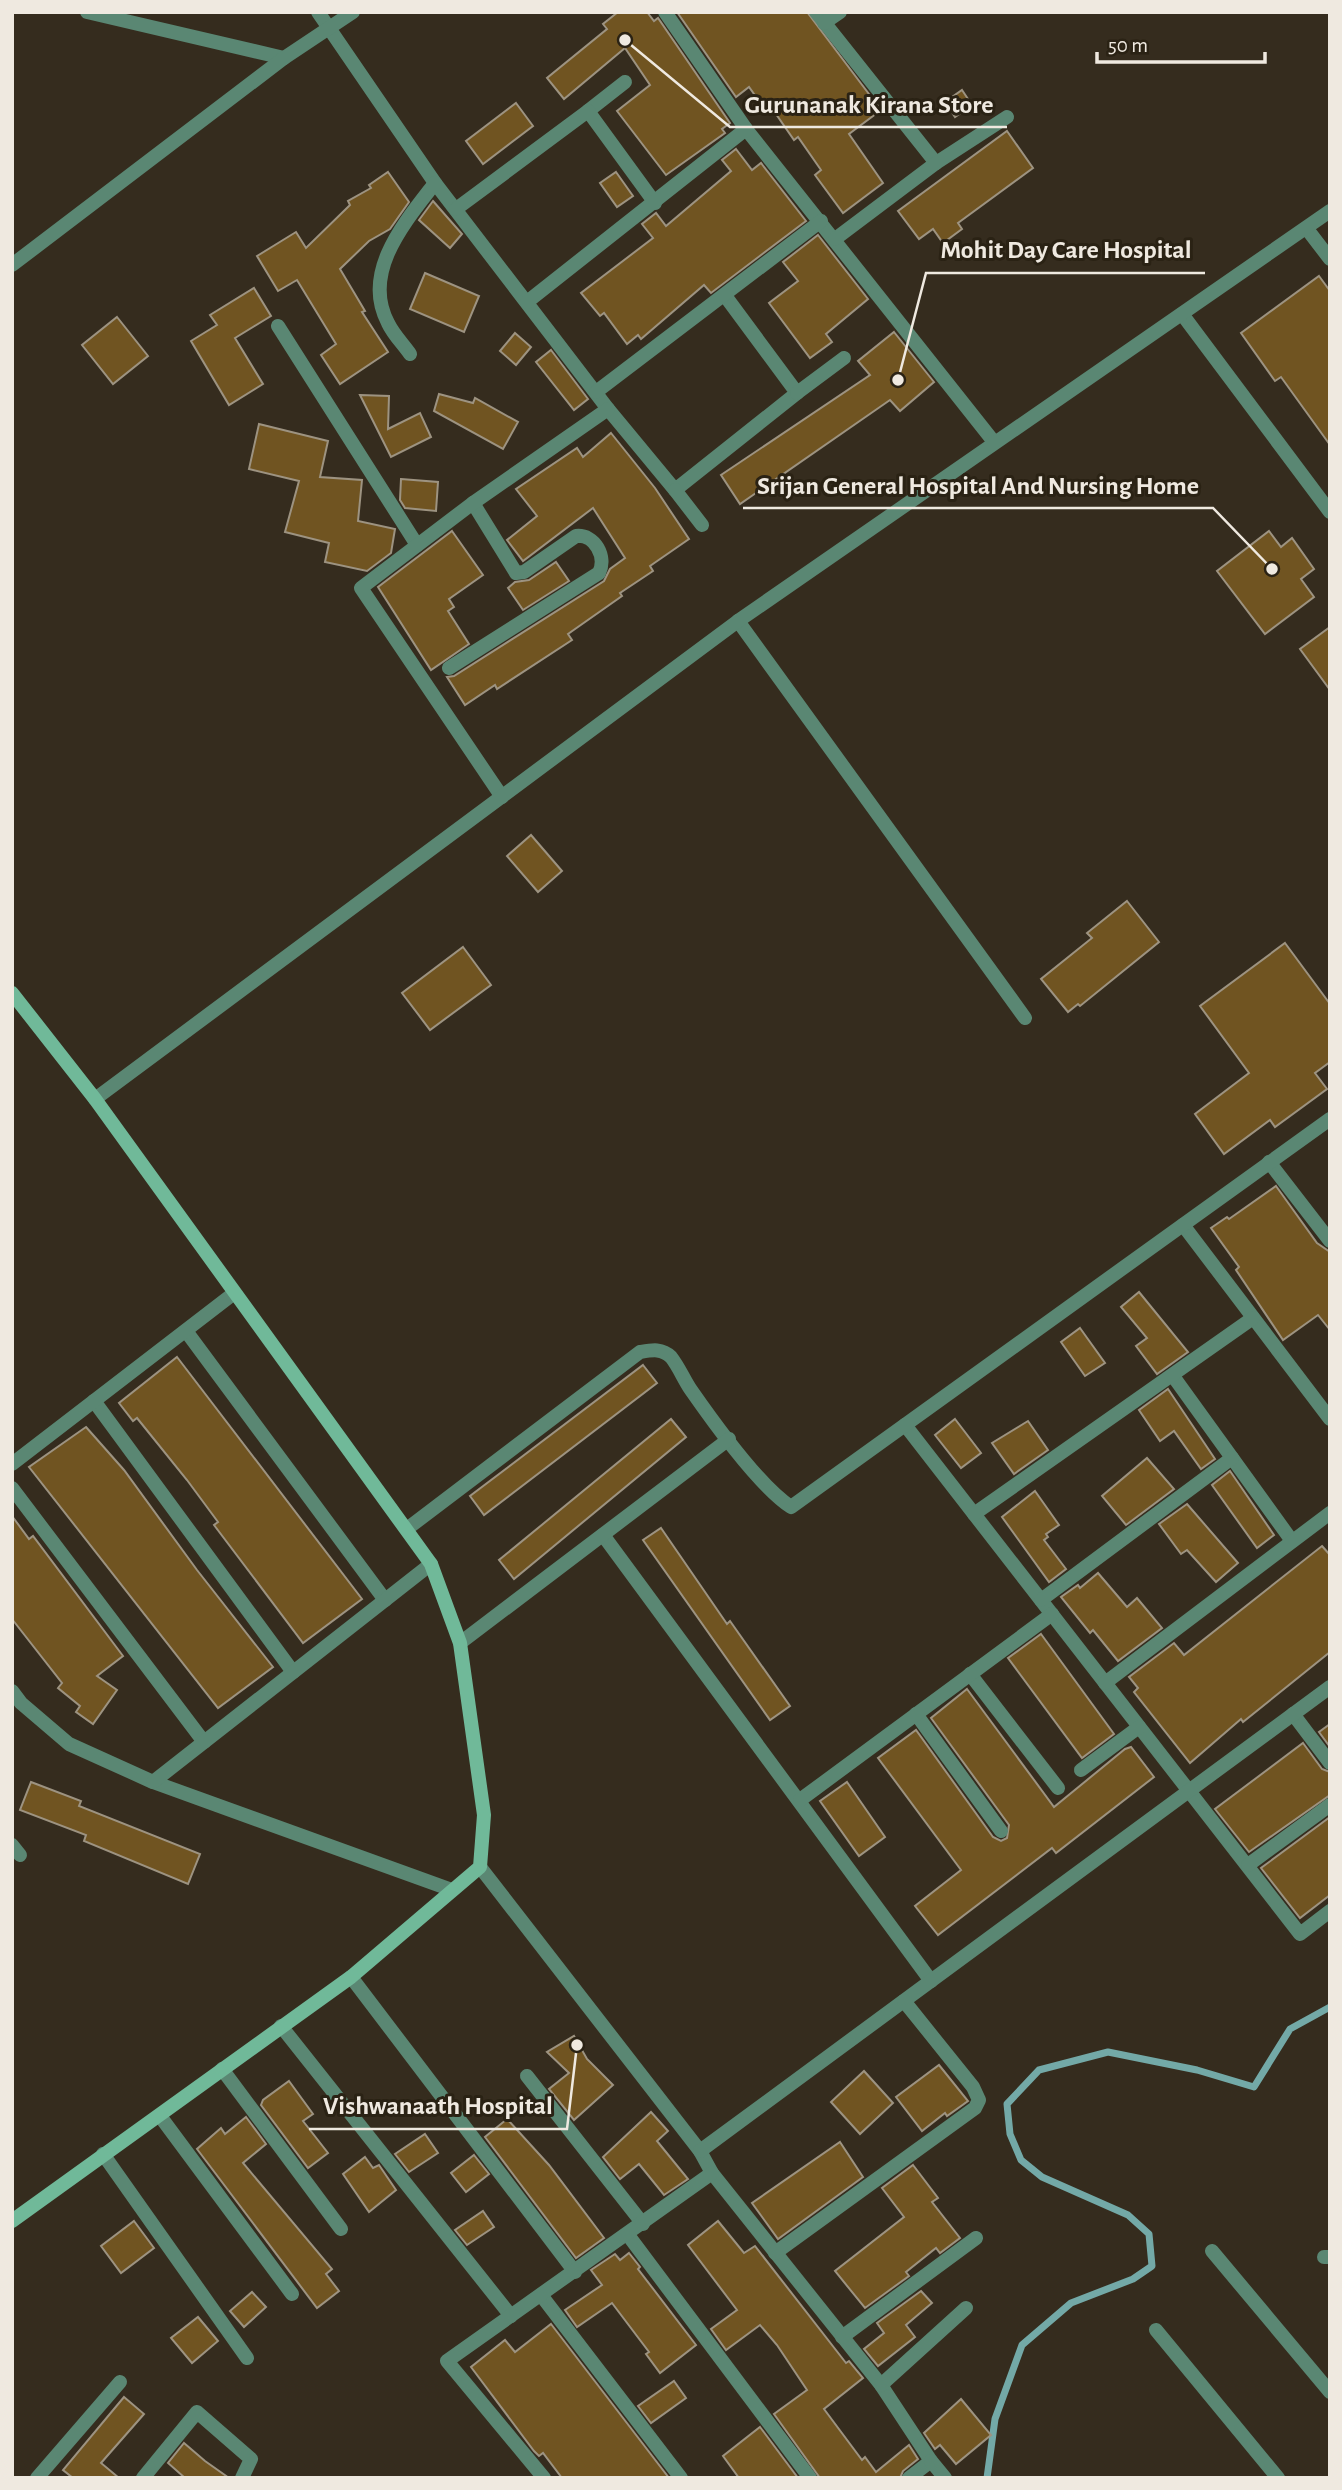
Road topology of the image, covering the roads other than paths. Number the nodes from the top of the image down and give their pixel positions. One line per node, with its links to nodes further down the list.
1 (87, 12): 8 (street)
2 (318, 12): 7 (street)
3 (353, 12): 7 (street)
4 (665, 12): 12 (street)
5 (840, 12): 6 (street)
6 (820, 18): 13 (street)
7 (331, 29): 8 (street); 14 (street)
8 (284, 58): 22 (street)
9 (625, 82): 10 (street)
10 (588, 111): 15 (street); 16 (street)
11 (1007, 117): 13 (street)
12 (746, 129): 15 (street); 18 (street)
13 (936, 163): 20 (street)
14 (435, 183): 16 (street); 27 (street)
15 (655, 203): 24 (street)
16 (456, 209): 24 (street)
17 (1330, 211): 19 (street)
18 (821, 221): 20 (street); 23 (street)
19 (1307, 229): 21 (street); 25 (street)
20 (835, 239): 32 (street)
21 (1330, 259)
22 (12, 265)
23 (726, 296): 29 (street); 30 (street)
24 (527, 302): 29 (street)
25 (1182, 314): 32 (street); 35 (street)
26 (278, 326): 37 (street)
27 (410, 354)
28 (844, 358): 30 (street)
29 (596, 392): 31 (street)
30 (797, 393): 33 (street)
31 (608, 409): 33 (street); 34 (street)
32 (994, 442): 38 (street)
33 (674, 490): 36 (street)
34 (472, 503): 37 (street); 39 (street)
35 (1330, 512)
36 (702, 525)
37 (417, 545): 40 (street)
38 (738, 621): 40 (street); 42 (street)
39 (449, 668)
40 (502, 797): 43 (street)
41 (12, 993): 43 (street)
42 (1025, 1018)
43 (96, 1099): 48 (street)
44 (1330, 1119): 45 (street)
45 (1269, 1162): 46 (street); 47 (street)
46 (1183, 1225): 49 (street); 54 (street)
47 (1330, 1241)
48 (233, 1294): 50 (street); 61 (street)
49 (1254, 1318): 51 (street); 53 (street)
50 (186, 1331): 52 (street); 66 (street)
51 (1173, 1376): 56 (street); 60 (street)
52 (94, 1401): 57 (street); 69 (street)
53 (1330, 1419)
54 (905, 1425): 55 (street); 60 (street)
55 (729, 1438): 61 (street); 62 (street)
56 (1232, 1458): 63 (street); 65 (street)
57 (12, 1464)
58 (12, 1488): 77 (street)
59 (1330, 1513): 63 (street)
60 (974, 1514): 65 (street)
61 (408, 1528): 64 (street)
62 (603, 1535): 68 (street); 83 (street)
63 (1292, 1541): 71 (street)
64 (431, 1564): 66 (street); 68 (street)
65 (1041, 1600): 67 (street)
66 (385, 1601): 69 (street)
67 (1052, 1614): 70 (street); 71 (street)
68 (460, 1643): 87 (street)
69 (293, 1672): 77 (street)
70 (970, 1674): 74 (street); 81 (street)
71 (1105, 1683): 76 (street)
72 (1330, 1687): 75 (street)
73 (12, 1691): 80 (street)
74 (916, 1714): 83 (street); 85 (street)
75 (1293, 1714): 78 (street); 82 (street)
76 (1139, 1727): 79 (street); 82 (street)
77 (204, 1742): 80 (street)
78 (1330, 1763)
79 (1081, 1770)
80 (153, 1782): 88 (street)
81 (1058, 1788)
82 (1189, 1790): 86 (street); 91 (street)
83 (800, 1800): 91 (street)
84 (1330, 1805): 86 (street)
85 (1001, 1831)
86 (1248, 1865): 89 (street)
87 (480, 1867): 88 (street); 97 (street)
88 (452, 1890): 90 (street)
89 (1330, 1911)
90 (351, 1977): 93 (street); 107 (street)
91 (931, 1981): 92 (street)
92 (904, 2001): 97 (street); 106 (street)
93 (281, 2026): 94 (street); 111 (street)
94 (222, 2069): 96 (street); 102 (street)
95 (527, 2076): 101 (street)
96 (160, 2116): 98 (street); 108 (street)
97 (700, 2151): 99 (street)
98 (103, 2154): 100 (street); 114 (street)
99 (712, 2173): 101 (street); 106 (street)
100 (12, 2221)
101 (643, 2224): 103 (street)
102 (341, 2229)
103 (628, 2235): 107 (street); 124 (street)
104 (976, 2238): 113 (street)
105 (1212, 2251): 117 (street)
106 (775, 2253): 113 (street)
107 (575, 2272): 109 (street)
108 (292, 2294)
109 (541, 2295): 111 (street); 123 (street)
110 (966, 2308): 116 (street)
111 (511, 2316): 122 (street)
112 (1156, 2330): 127 (street)
113 (842, 2337): 116 (street)
114 (247, 2358)
115 (120, 2382): 119 (street)
116 (881, 2385): 118 (street)
117 (1330, 2392)
118 (931, 2461): 125 (street); 126 (street)
119 (37, 2478)
120 (143, 2478): 121 (street)
121 (242, 2478)
122 (544, 2478)
123 (681, 2478)
124 (810, 2478)
125 (909, 2478)
126 (945, 2478)
127 (1278, 2478)

